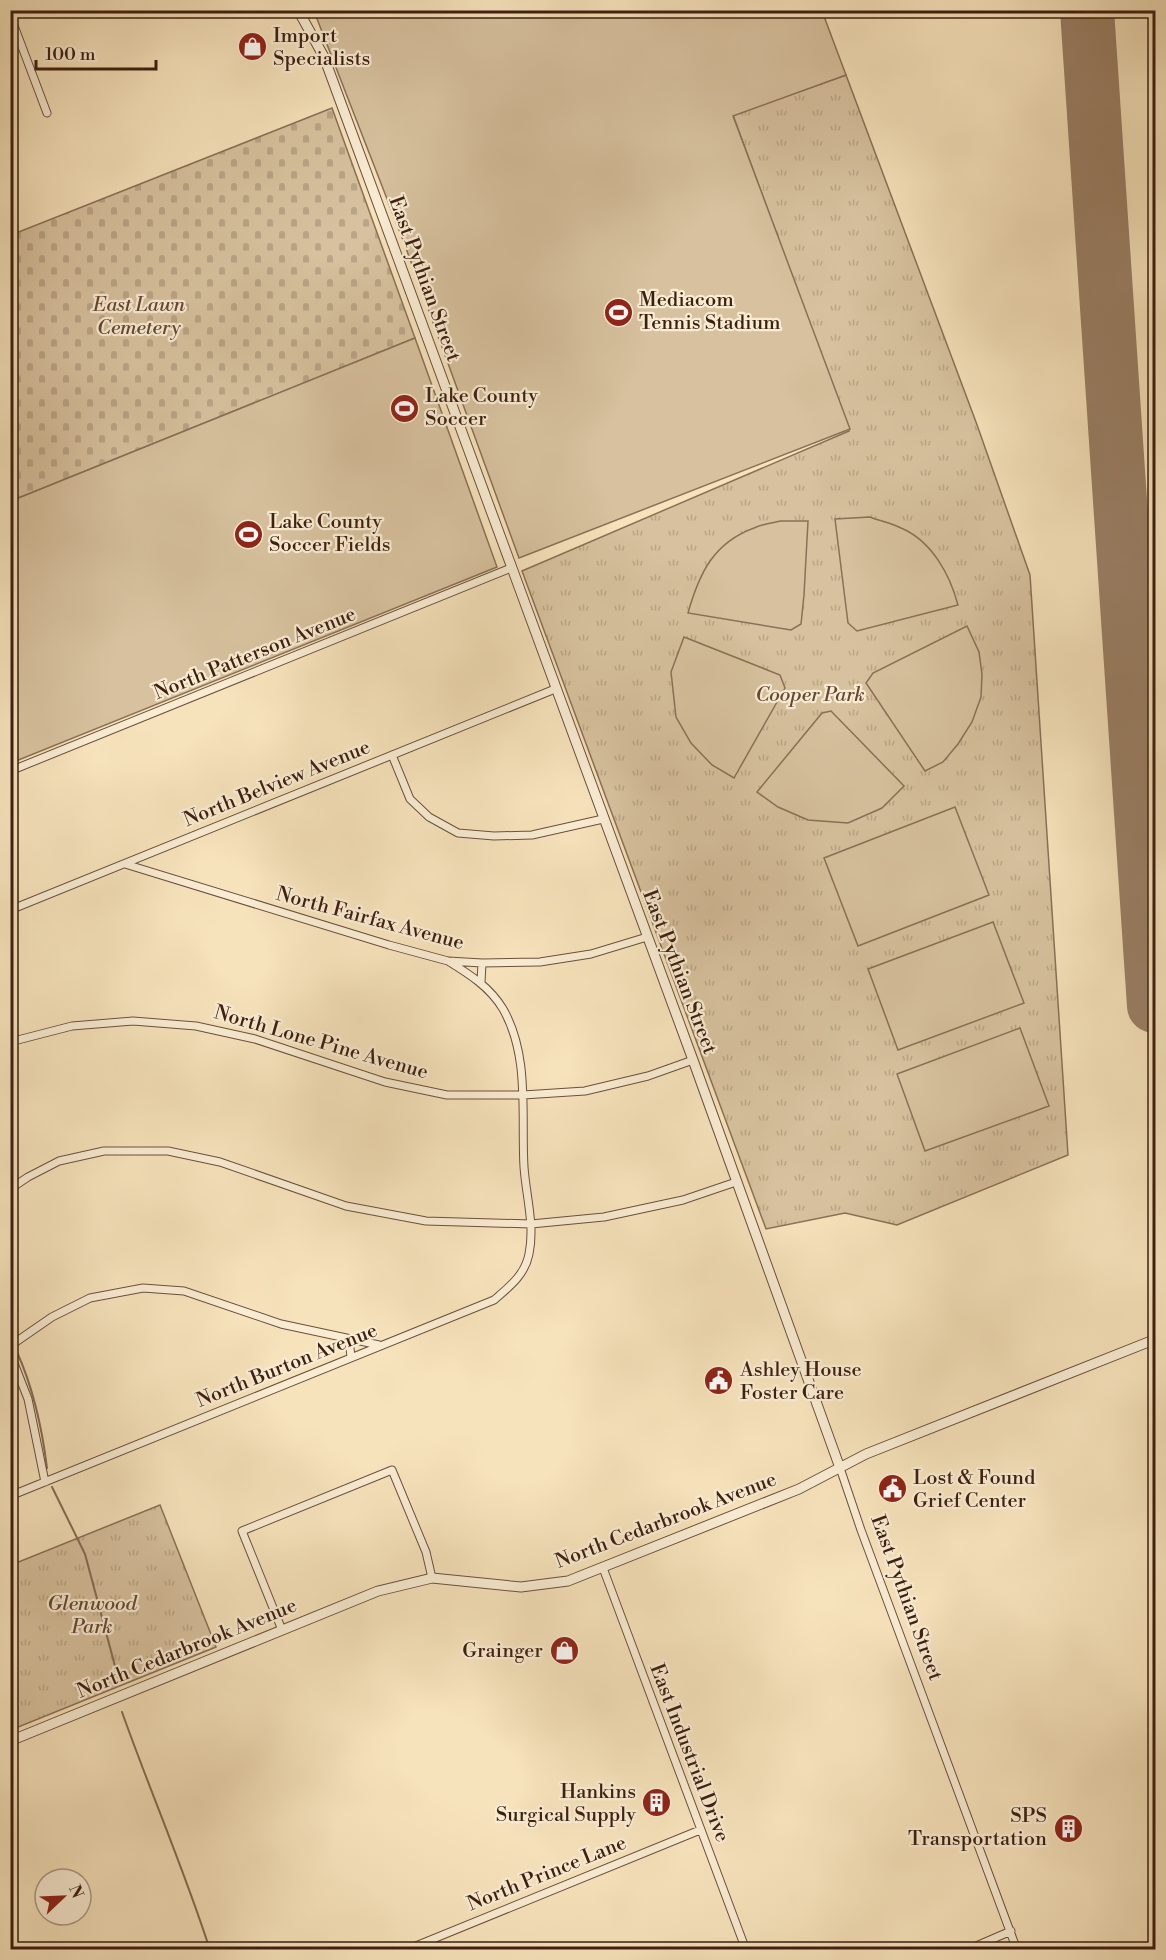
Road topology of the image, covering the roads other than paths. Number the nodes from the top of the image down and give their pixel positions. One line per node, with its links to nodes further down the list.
1 (298, 10): 4 (street, East Pythian Street)
2 (10, 15): 3 (street)
3 (47, 114)
4 (511, 568): 5 (street, East Pythian Street); 7 (street, North Patterson Avenue)
5 (555, 688): 6 (street, North Belview Avenue); 8 (street, East Pythian Street)
6 (392, 755): 8 (street); 9 (street, North Belview Avenue)
7 (10, 771)
8 (603, 819): 11 (street, East Pythian Street)
9 (125, 864): 10 (street, North Belview Avenue); 12 (street, North Fairfax Avenue)
10 (10, 910)
11 (647, 937): 13 (street, North Fairfax Avenue); 16 (street, East Pythian Street)
12 (448, 961): 13 (street, North Fairfax Avenue); 14 (street, North Burton Avenue)
13 (482, 963): 14 (street)
14 (481, 982): 17 (street, North Burton Avenue)
15 (10, 1042): 17 (street, North Lone Pine Avenue)
16 (693, 1060): 17 (street, North Lone Pine Avenue); 18 (street, East Pythian Street)
17 (523, 1095): 20 (street, North Burton Avenue)
18 (736, 1182): 20 (street); 27 (street, East Pythian Street)
19 (10, 1189): 20 (street)
20 (531, 1224): 24 (street, North Burton Avenue)
21 (349, 1339): 23 (street); 24 (street); 26 (street)
22 (1155, 1339): 27 (street, North Cedarbrook Avenue)
23 (10, 1346)
24 (380, 1346): 26 (street, North Burton Avenue)
25 (10, 1353): 28 (street)
26 (351, 1357): 28 (street, North Burton Avenue)
27 (840, 1468): 30 (street, North Cedarbrook Avenue); 35 (street, East Pythian Street)
28 (45, 1482): 29 (street, North Burton Avenue)
29 (10, 1497)
30 (603, 1568): 31 (street, North Cedarbrook Avenue); 34 (street, East Industrial Drive)
31 (432, 1578): 32 (street, North Cedarbrook Avenue); 32 (street)
32 (282, 1630): 33 (street, North Cedarbrook Avenue)
33 (10, 1741)
34 (700, 1830): 36 (street, North Prince Lane); 37 (street, East Industrial Drive)
35 (1011, 1931): 38 (street); 39 (street, East Pythian Street)
36 (406, 1950)
37 (746, 1950)
38 (967, 1950)
39 (1017, 1950)

